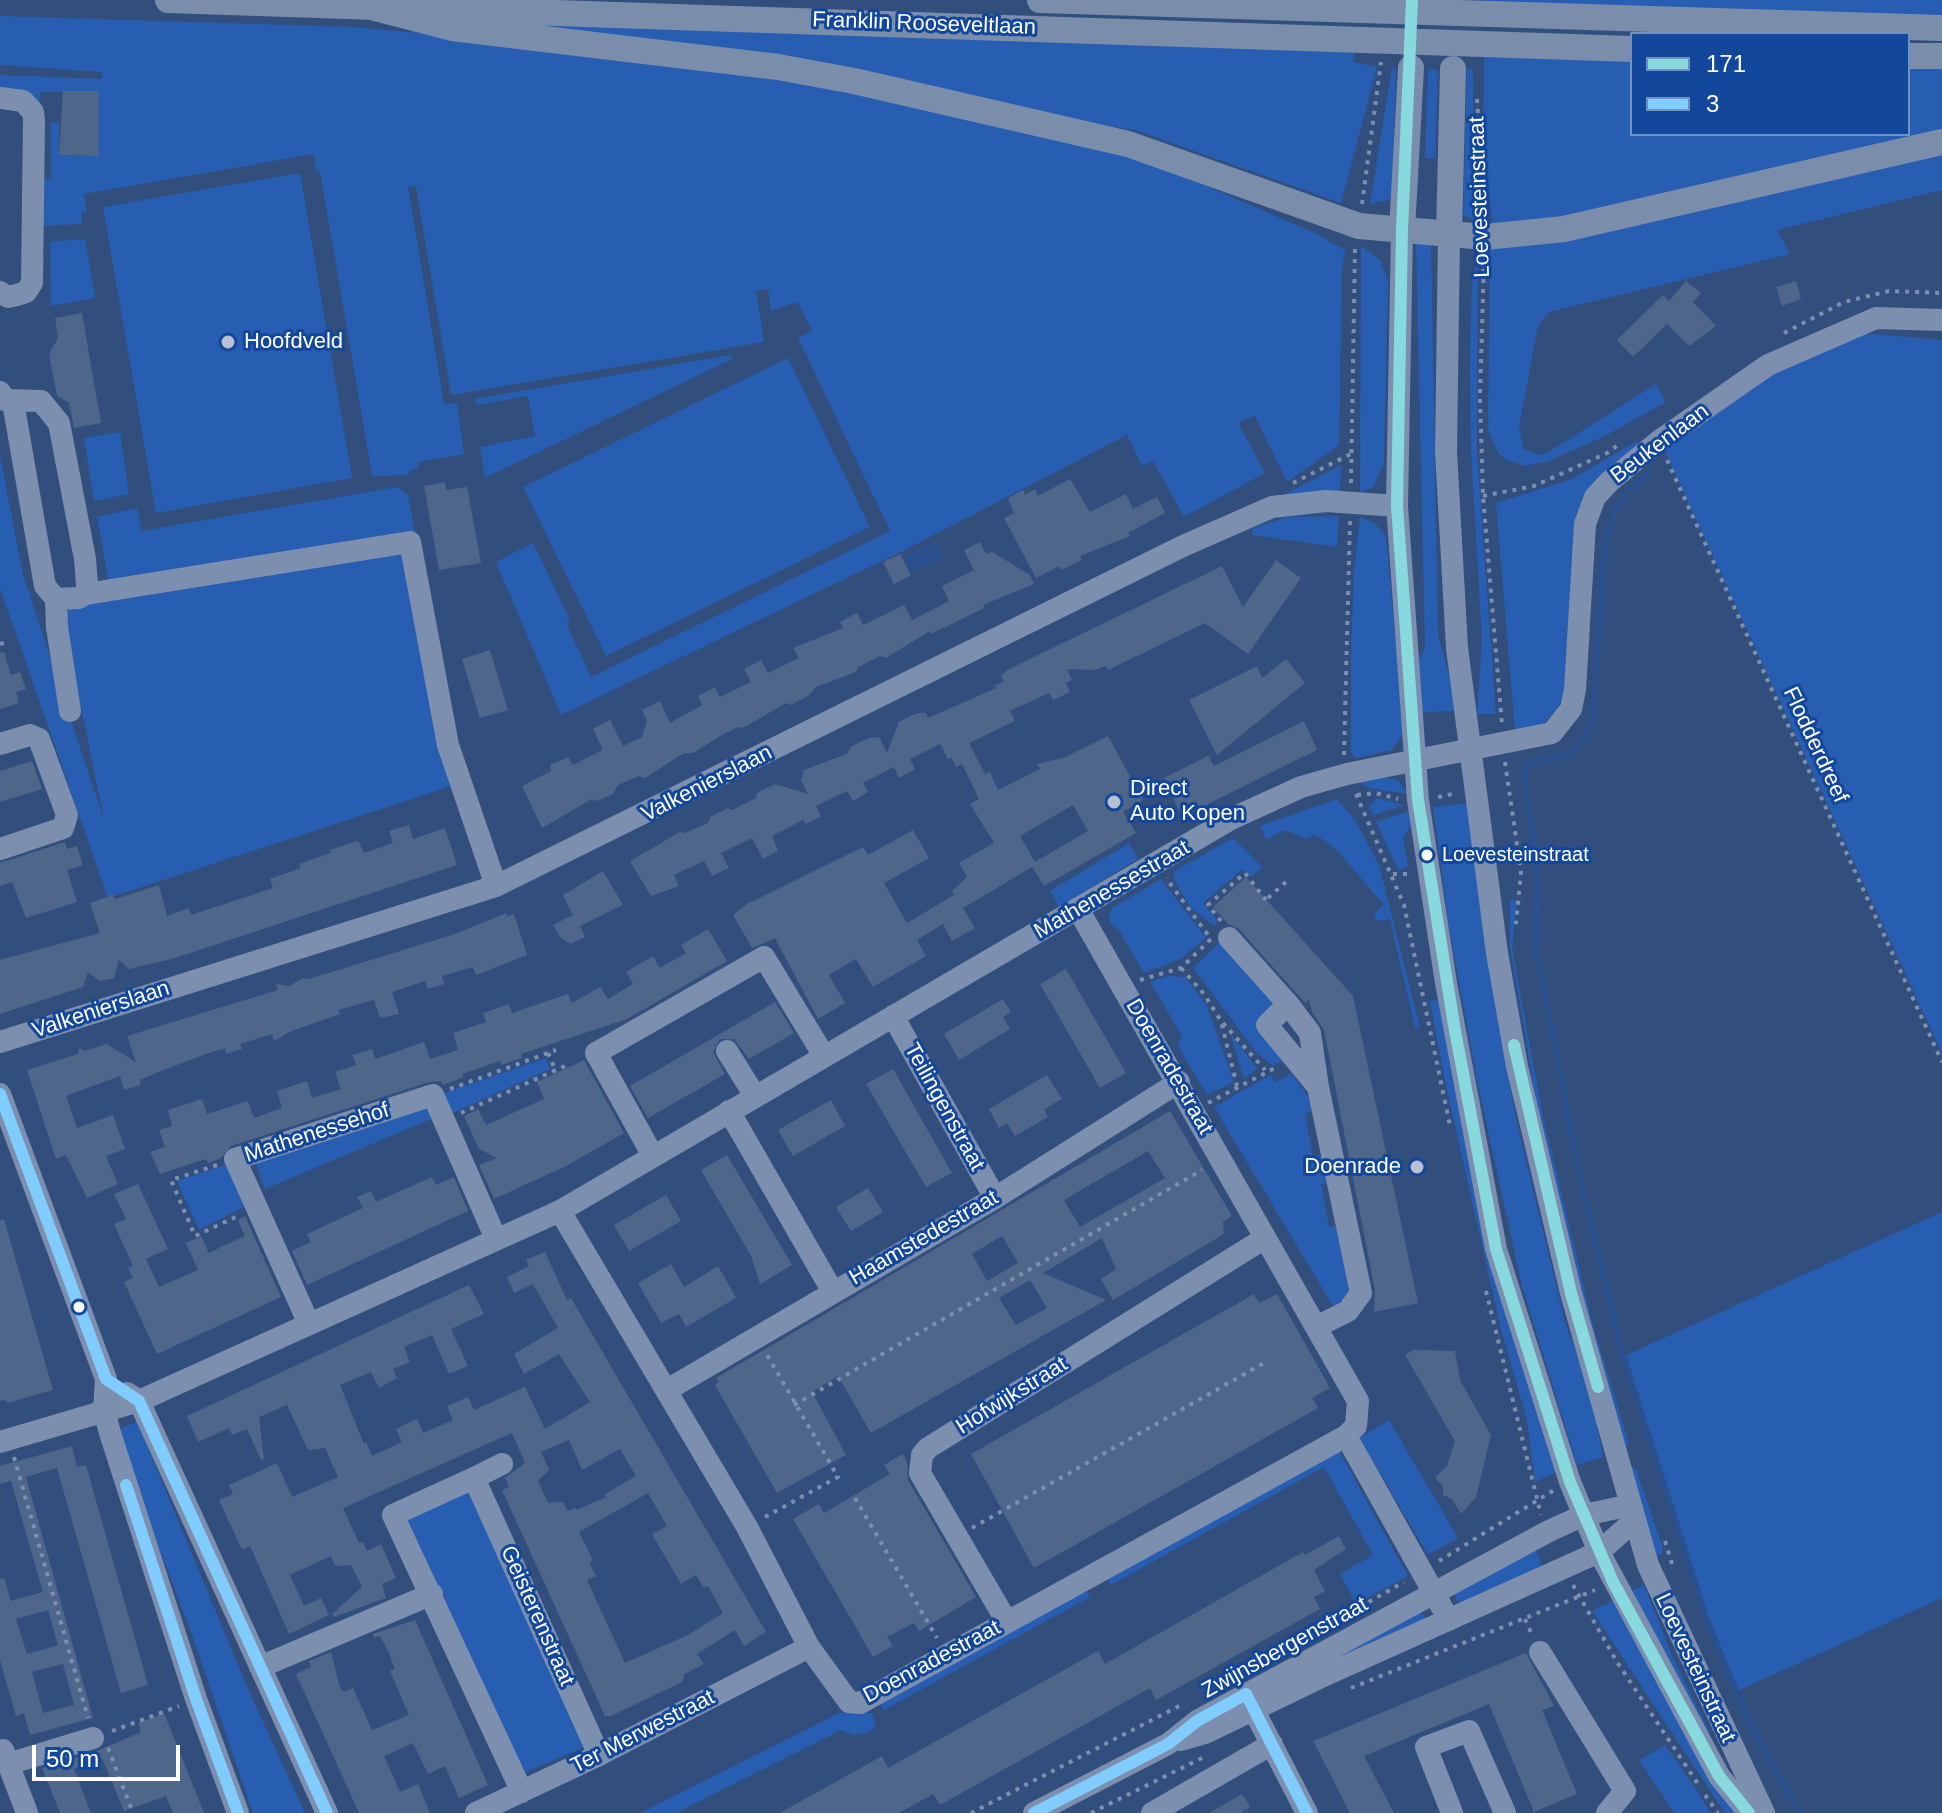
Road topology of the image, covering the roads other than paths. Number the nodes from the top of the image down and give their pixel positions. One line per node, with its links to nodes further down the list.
1 (168, 0): 3 (main road, Franklin Rooseveltlaan)
2 (1040, 0): 4 (main road, Franklin Rooseveltlaan)
3 (371, 7): 5 (main road, Franklin Rooseveltlaan); 12 (main road)
4 (1942, 28)
5 (1630, 49)
6 (1910, 56): 7 (main road)
7 (1942, 56)
8 (1411, 68): 12 (main road, Loevesteinstraat)
9 (1453, 69): 13 (main road, Loevesteinstraat)
10 (0, 98): 14 (street)
11 (1942, 142): 13 (main road)
12 (1402, 230): 13 (main road); 17 (street, Loevesteinstraat)
13 (1449, 234): 22 (street, Loevesteinstraat)
14 (0, 292)
15 (1942, 320): 22 (street, Beukenlaan)
16 (7, 397): 18 (street); 19 (street)
17 (1397, 506): 23 (street, Loevesteinstraat); 25 (street, Valkenierslaan)
18 (86, 594): 19 (street); 25 (street)
19 (56, 599): 20 (street)
20 (70, 711)
21 (0, 744): 24 (street)
22 (1469, 749): 23 (street, Beukenlaan); 54 (street, Loevesteinstraat)
23 (1415, 760): 26 (street, Mathenessestraat); 55 (street, Loevesteinstraat)
24 (0, 849)
25 (496, 886): 30 (street, Valkenierslaan)
26 (1078, 909): 29 (street, Mathenessestraat); 33 (street, Doenradestraat)
27 (1227, 932): 28 (street)
28 (1288, 1004): 34 (street); 34 (street)
29 (893, 1016): 32 (street, Mathenessestraat); 39 (street, Teilingenstraat)
30 (0, 1042)
31 (727, 1051): 36 (street)
32 (824, 1056): 36 (street, Mathenessestraat); 38 (street)
33 (1179, 1082): 39 (street, Haamstedestraat); 41 (street, Doenradestraat)
34 (1318, 1087): 45 (street)
35 (0, 1094): 46 (street)
36 (755, 1096): 37 (street, Mathenessestraat)
37 (729, 1111): 38 (street, Mathenessestraat); 43 (street)
38 (653, 1156): 40 (street, Mathenessestraat)
39 (995, 1198): 43 (street, Haamstedestraat)
40 (560, 1211): 42 (street, Mathenessestraat); 47 (street, Doenradestraat)
41 (1265, 1238): 45 (street, Doenradestraat); 60 (street, Hofwijkstraat)
42 (496, 1239): 44 (street, Mathenessestraat); 44 (street, Mathenessehof)
43 (833, 1292): 47 (street, Haamstedestraat)
44 (309, 1324): 48 (street, Mathenessestraat)
45 (1316, 1327): 50 (street, Doenradestraat)
46 (106, 1379): 48 (street); 49 (street)
47 (667, 1390): 61 (street, Doenradestraat)
48 (139, 1401): 49 (street, Mathenessestraat); 63 (street)
49 (104, 1410): 51 (street, Mathenessestraat); 72 (street)
50 (1346, 1436): 57 (street); 60 (street, Doenradestraat)
51 (4, 1441)
52 (502, 1464): 53 (street)
53 (474, 1478): 58 (street); 68 (street, Geisterenstraat)
54 (1633, 1512): 55 (street); 56 (street); 81 (street, Loevesteinstraat)
55 (1584, 1515): 56 (street, Loevesteinstraat); 57 (street, Zwijnsbergenstraat)
56 (1599, 1552): 59 (street, Zwijnsbergenstraat); 80 (street, Loevesteinstraat)
57 (1434, 1592): 59 (street); 64 (street, Zwijnsbergenstraat)
58 (432, 1594): 63 (street); 69 (street)
59 (1449, 1620): 64 (street, Zwijnsbergenstraat)
60 (1007, 1622): 61 (street, Doenradestraat)
61 (809, 1647): 68 (street, Ter Merwestraat)
62 (1540, 1652): 79 (street)
63 (260, 1667): 73 (street)
64 (1250, 1702): 66 (street); 75 (street, Zwijnsbergenstraat)
65 (93, 1738): 67 (street)
66 (1272, 1744): 70 (street); 76 (street)
67 (3, 1751): 71 (street)
68 (599, 1755): 69 (street, Ter Merwestraat)
69 (522, 1792): 74 (street, Ter Merwestraat)
70 (1163, 1810)
71 (27, 1813)
72 (238, 1813)
73 (327, 1813)
74 (476, 1813)
75 (1034, 1813)
76 (1307, 1813)
77 (1452, 1813): 78 (street)
78 (1505, 1813)
79 (1607, 1813)
80 (1749, 1813)
81 (1764, 1813)

